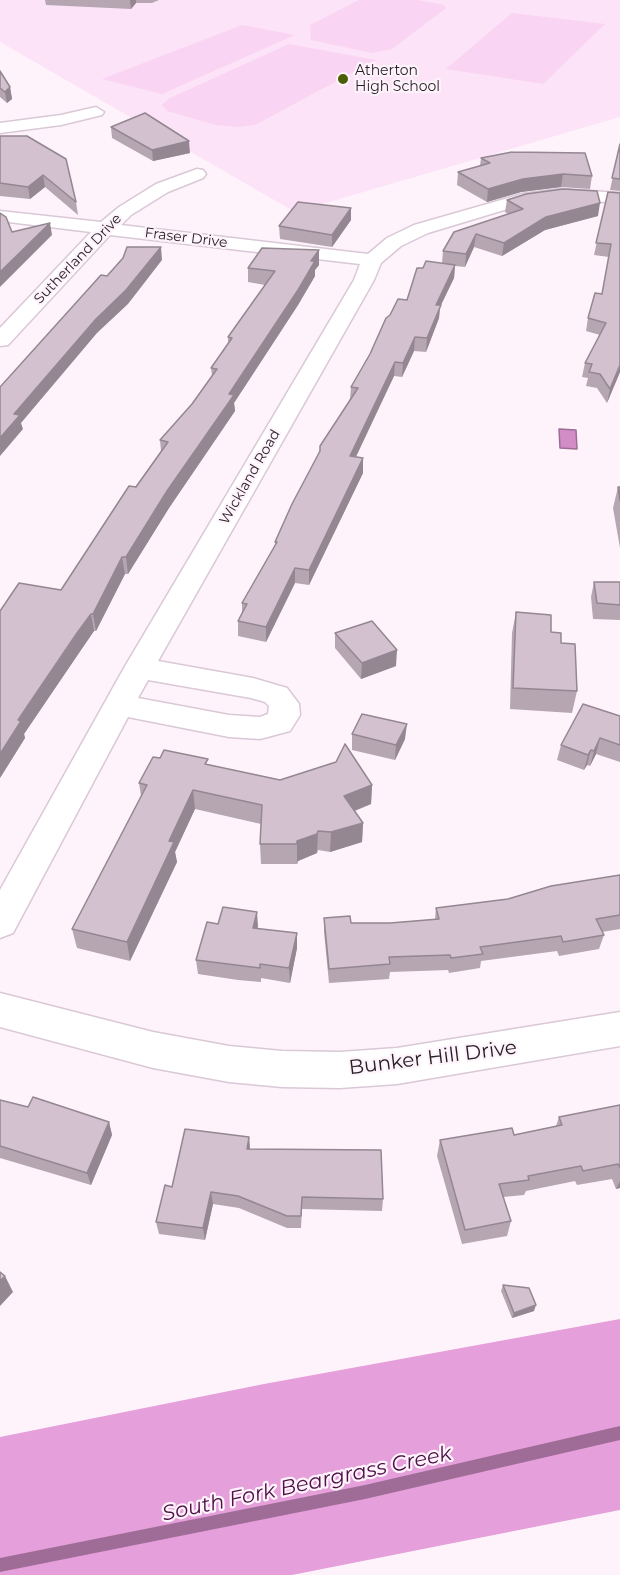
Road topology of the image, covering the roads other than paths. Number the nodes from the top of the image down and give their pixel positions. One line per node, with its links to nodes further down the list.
1 (96, 112): 2 (street)
2 (0, 128)
3 (197, 174): 6 (street, Sutherland Drive)
4 (620, 198): 7 (street, Wickland Road)
5 (0, 216): 6 (street, Fraser Drive)
6 (105, 229): 7 (street, Fraser Drive); 8 (street, Sutherland Drive)
7 (372, 260): 9 (street, Wickland Road)
8 (0, 340)
9 (139, 668): 10 (street, Wickland Road); 10 (street)
10 (119, 705): 11 (street, Wickland Road)
11 (0, 923)
12 (0, 1010): 13 (street, Bunker Hill Drive)
13 (620, 1029)

